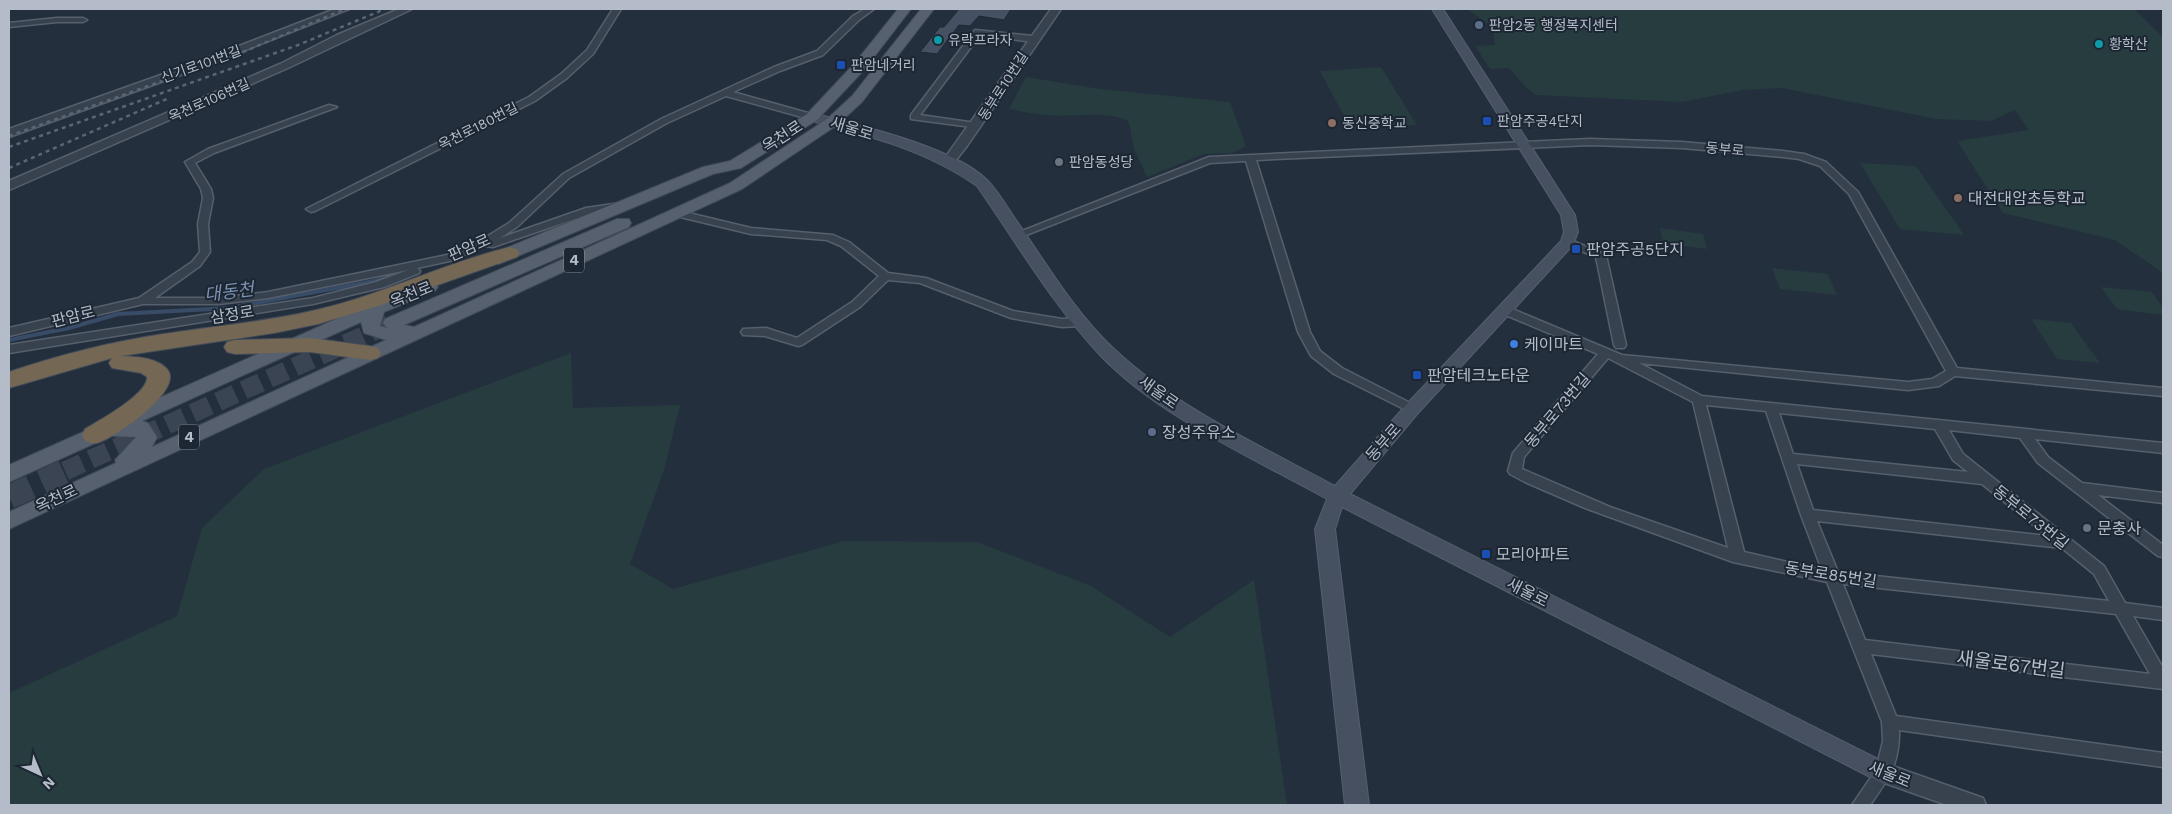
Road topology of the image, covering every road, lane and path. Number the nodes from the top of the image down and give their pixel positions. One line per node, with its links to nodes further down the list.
1 (344, 9): 14 (street, 신기로101번길)
2 (407, 9): 24 (street, 옥천로106번길)
3 (617, 9): 26 (street, 옥천로180번길)
4 (870, 9): 12 (street, 판암로)
5 (905, 9): 15 (main road, 옥천로 / 4)
6 (928, 9): 16 (main road, 옥천로 / 4)
7 (1056, 9): 11 (street, 동부로10번길)
8 (1437, 9): 20 (main road)
9 (83, 20): 10 (street)
10 (9, 25)
11 (1033, 39): 17 (street, 동부로10번길); 17 (street)
12 (725, 93): 15 (street, 옥천로); 31 (street, 판암로)
13 (332, 108): 33 (street)
14 (58, 116): 18 (street); 19 (street)
15 (812, 116): 16 (main road, 새울로); 23 (main road, 옥천로 / 4)
16 (832, 122): 22 (main road, 새울로); 27 (main road, 옥천로 / 4)
17 (976, 126): 22 (street, 동부로10번길)
18 (9, 133)
19 (9, 139)
20 (1522, 144): 21 (street, 동부로); 29 (main road); 48 (street, 동부로)
21 (1250, 158): 28 (street, 동부로); 54 (street)
22 (948, 162): 28 (main road, 새울로)
23 (735, 165): 25 (main road, 옥천로 / 4); 35 (main road)
24 (9, 186)
25 (632, 204): 30 (main road, 옥천로 / 4); 31 (street, 삼정로)
26 (311, 209)
27 (676, 213): 32 (street); 36 (main road, 옥천로 / 4)
28 (1017, 235): 37 (main road, 새울로)
29 (1568, 242): 34 (main road, 동부로); 43 (street)
30 (510, 253): 35 (main road, 옥천로 / 4); 41 (highway)
31 (455, 256): 33 (street, 판암로); 44 (street, 삼정로)
32 (885, 276): 37 (street); 40 (street)
33 (143, 300): 38 (street, 판암로)
34 (1505, 310): 46 (street); 54 (main road, 동부로)
35 (386, 315): 36 (main road); 39 (main road, 옥천로 / 4)
36 (439, 322): 45 (main road, 옥천로 / 4)
37 (1080, 322): 65 (main road, 새울로)
38 (9, 332)
39 (320, 332): 41 (highway); 42 (main road, 옥천로 / 4); 45 (highway)
40 (747, 332)
41 (195, 336): 49 (highway)
42 (292, 345): 45 (highway); 47 (highway); 57 (main road, 옥천로 / 4)
43 (1620, 345)
44 (9, 349)
45 (370, 353): 62 (main road, 옥천로 / 4)
46 (1611, 355): 48 (street); 52 (street); 60 (street, 동부로73번길)
47 (120, 363): 51 (highway); 57 (highway)
48 (1953, 372): 50 (street)
49 (9, 380)
50 (2163, 392)
51 (9, 394)
52 (1699, 400): 53 (street); 71 (street)
53 (1771, 408): 55 (street); 59 (street)
54 (1412, 409): 65 (main road, 동부로)
55 (1940, 426): 56 (street); 63 (street, 동부로73번길)
56 (2023, 432): 58 (street); 64 (street)
57 (94, 435): 61 (main road, 옥천로 / 4); 62 (main road)
58 (2163, 448)
59 (1788, 458): 63 (street); 67 (street)
60 (1514, 471): 71 (street, 동부로85번길)
61 (9, 474)
62 (101, 477): 68 (main road, 옥천로 / 4)
63 (1985, 479): 69 (street, 동부로73번길)
64 (2075, 487): 66 (street); 70 (street)
65 (1338, 496): 79 (main road, 새울로); 80 (main road, 동부로)
66 (2163, 498)
67 (1808, 515): 69 (street); 72 (street)
68 (9, 521)
69 (2063, 543): 73 (street, 동부로73번길)
70 (2163, 552)
71 (1738, 558): 72 (street, 동부로85번길)
72 (1832, 576): 73 (street, 동부로85번길); 75 (street)
73 (2121, 608): 74 (street, 동부로85번길); 76 (street)
74 (2163, 614)
75 (1860, 646): 76 (street, 새울로67번길); 77 (street)
76 (2163, 682)
77 (1890, 722): 78 (street); 79 (street)
78 (2163, 760)
79 (1884, 774): 81 (street); 82 (street, 새울로)
80 (1357, 805)
81 (1860, 805)
82 (1975, 805)

